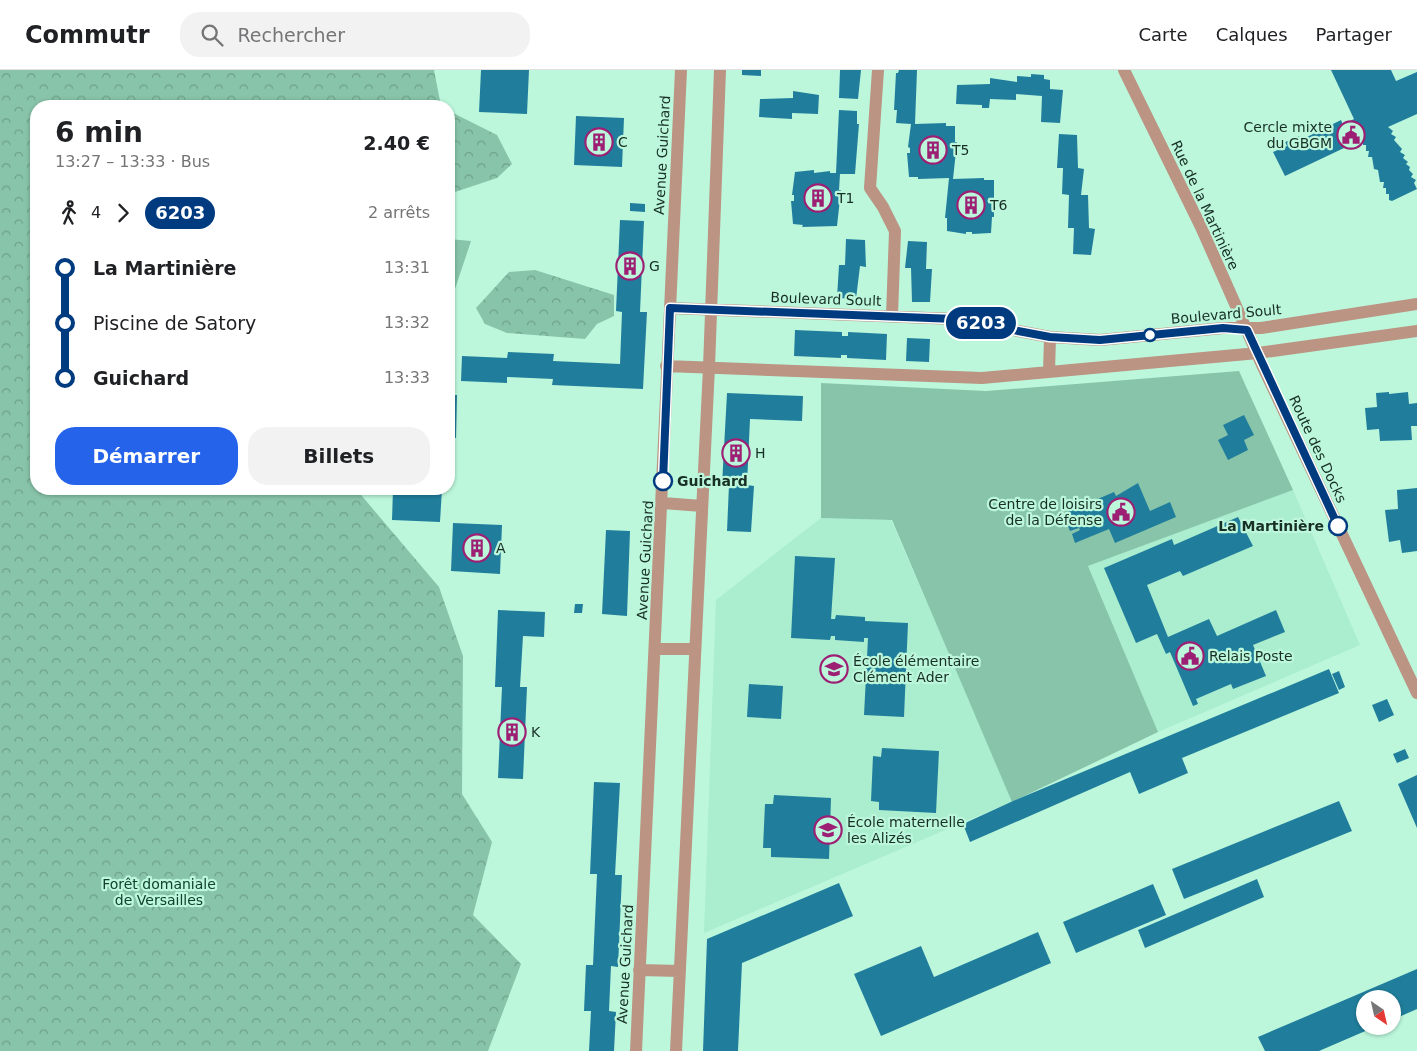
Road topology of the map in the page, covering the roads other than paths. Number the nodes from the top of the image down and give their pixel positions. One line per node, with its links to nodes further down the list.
1 (681, 70): 6 (street, Avenue Guichard)
2 (720, 70): 7 (street)
3 (878, 70): 8 (street)
4 (1124, 70): 9 (street, Rue de la Martinière)
5 (1417, 304): 9 (street, Boulevard Soult)
6 (670, 308): 7 (street, Boulevard Soult); 13 (street, Avenue Guichard)
7 (709, 311): 8 (street, Boulevard Soult); 14 (street)
8 (892, 316): 11 (street, Boulevard Soult)
9 (1247, 330): 11 (street, Boulevard Soult); 12 (street, Rue de la Martinière)
10 (1417, 331): 12 (street)
11 (1050, 337): 15 (street)
12 (1258, 354): 15 (street); 20 (street, Route des Docks)
13 (666, 366): 14 (street); 16 (street, Avenue Guichard)
14 (708, 367): 15 (street); 17 (street)
15 (1049, 372)
16 (663, 503): 17 (street); 18 (street, Avenue Guichard)
17 (702, 506): 19 (street)
18 (656, 649): 19 (street); 21 (street, Avenue Guichard)
19 (695, 650): 22 (street)
20 (1417, 693)
21 (639, 970): 22 (street); 23 (street, Avenue Guichard)
22 (680, 970): 24 (street)
23 (636, 1051)
24 (676, 1051)

